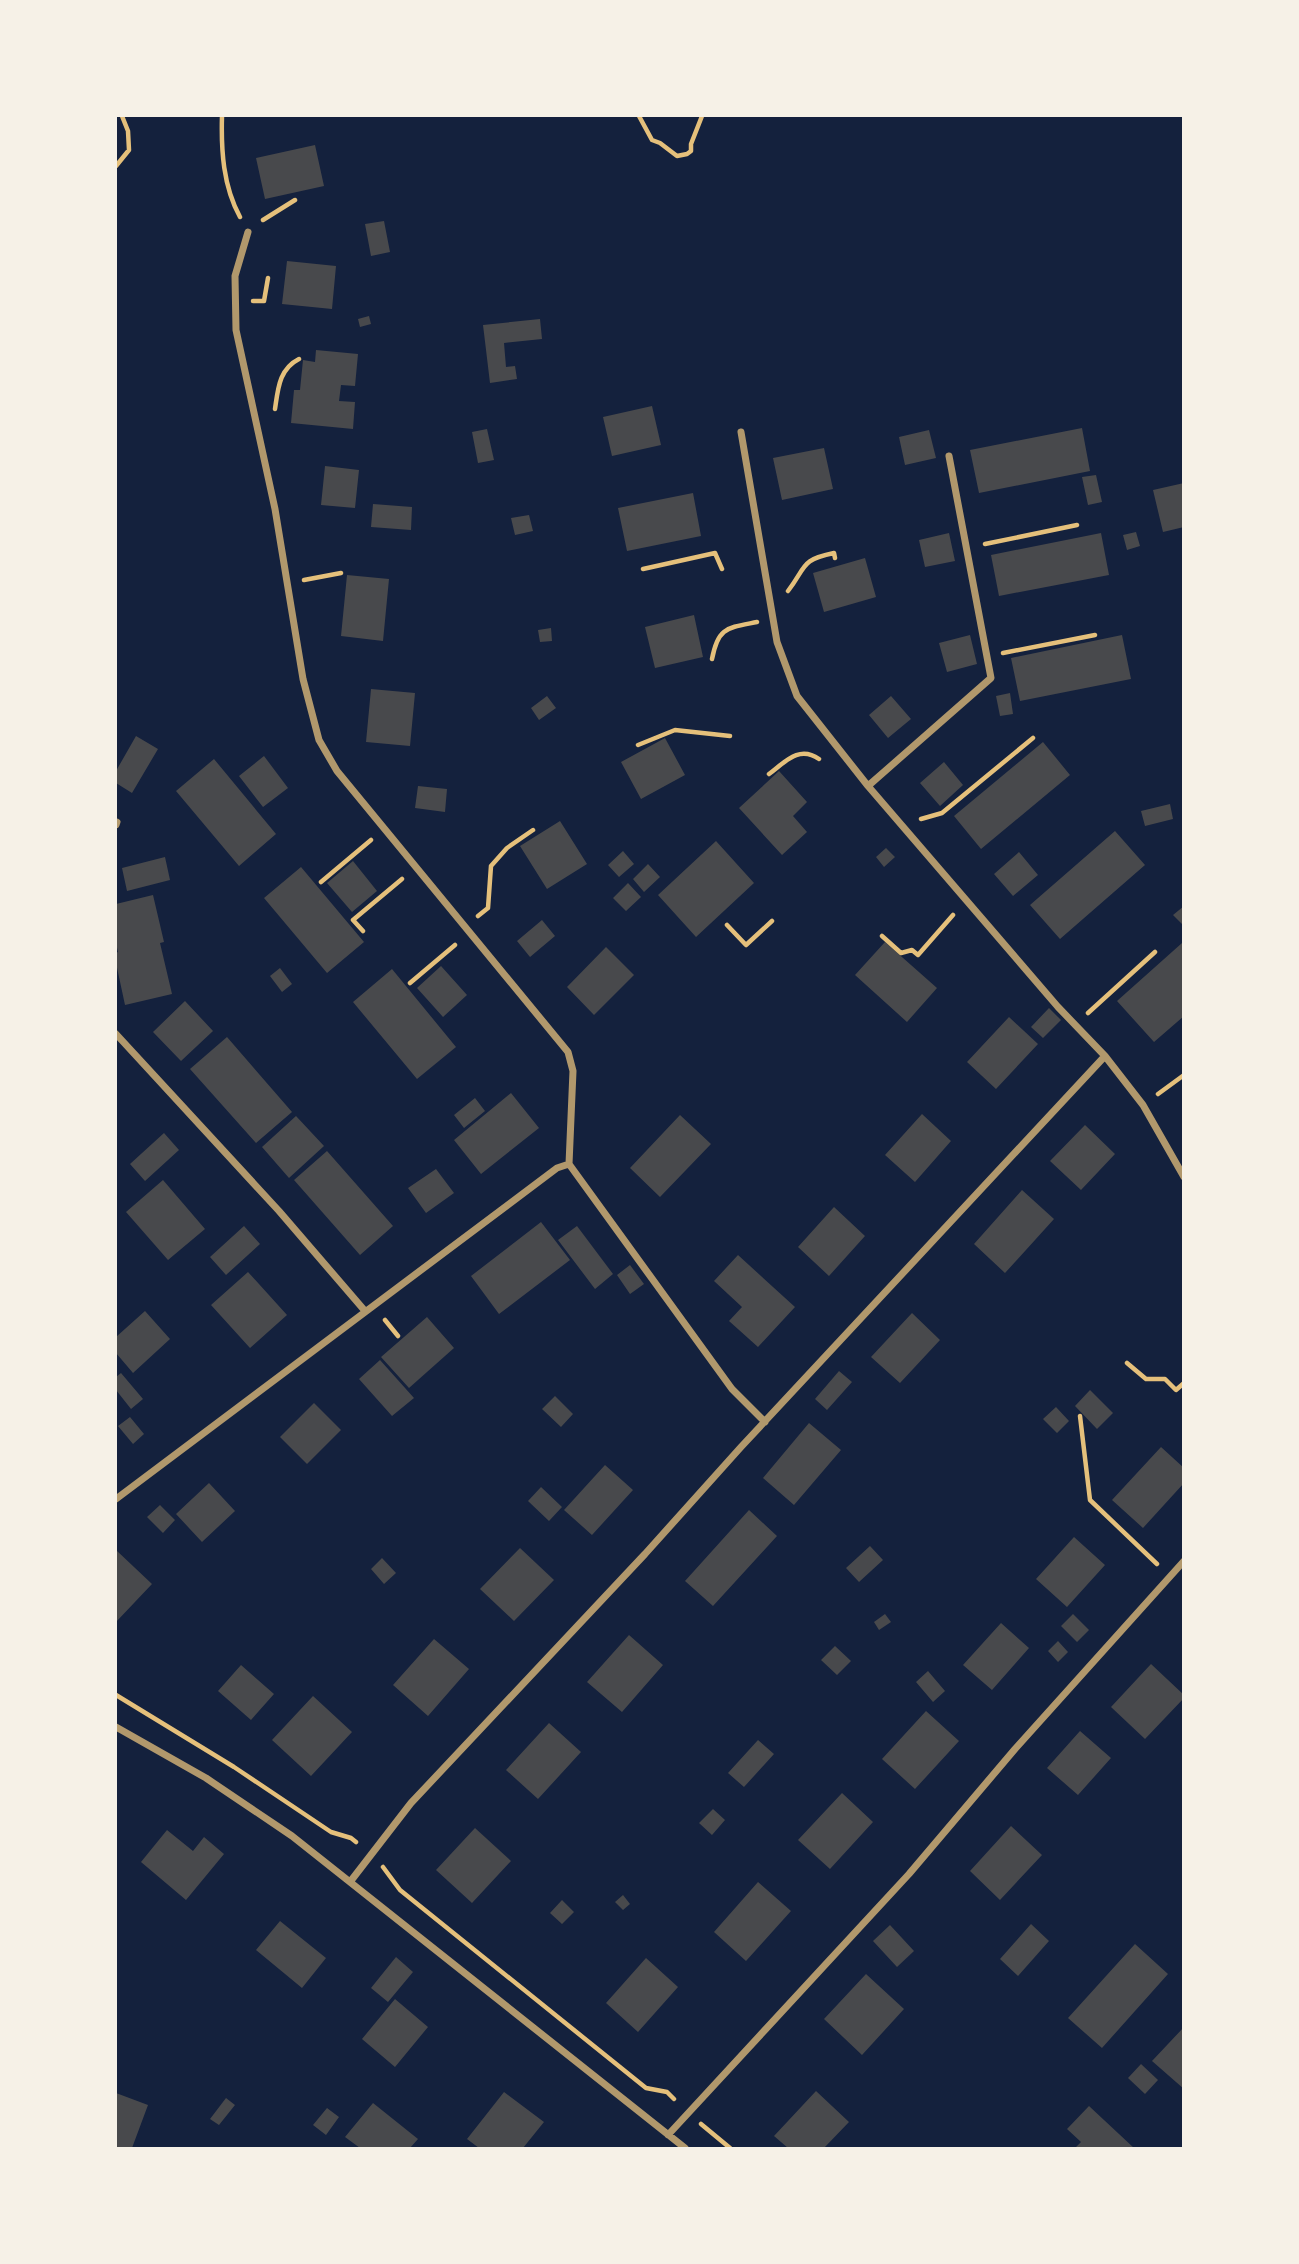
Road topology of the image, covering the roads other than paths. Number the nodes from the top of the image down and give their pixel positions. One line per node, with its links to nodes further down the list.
1 (248, 232): 7 (street)
2 (741, 432): 4 (street)
3 (949, 456): 4 (street)
4 (868, 786): 6 (street)
5 (116, 1034): 9 (street)
6 (1105, 1056): 8 (street); 10 (street)
7 (569, 1164): 9 (street); 10 (street)
8 (1184, 1177)
9 (365, 1311): 11 (street)
10 (765, 1422): 14 (street)
11 (116, 1499)
12 (1184, 1561): 15 (street)
13 (116, 1727): 14 (street)
14 (351, 1882): 15 (street)
15 (668, 2135): 16 (street)
16 (685, 2148)

